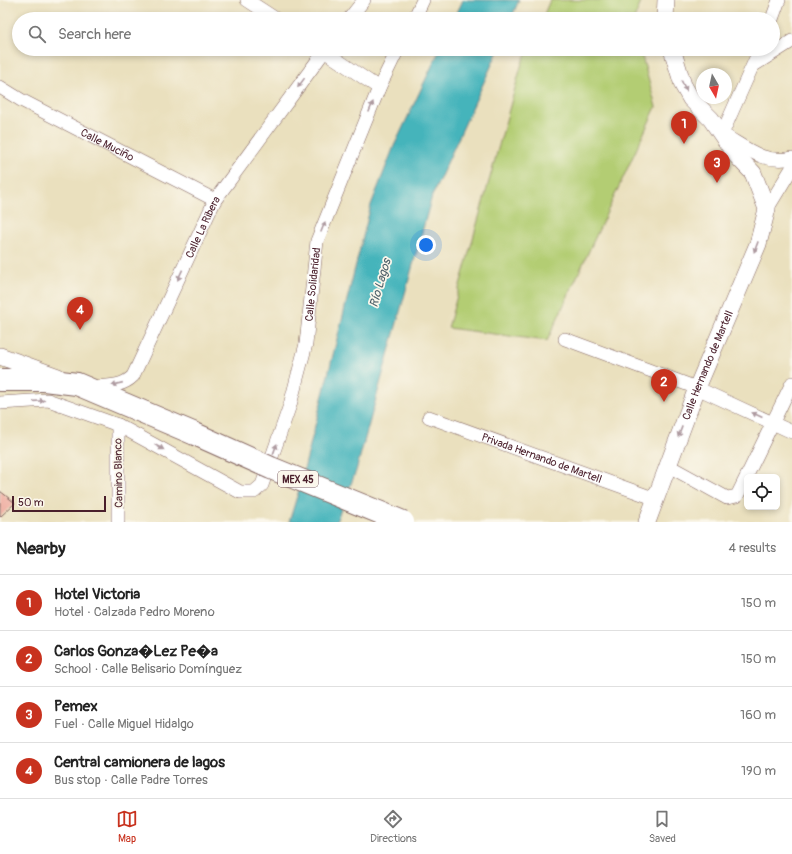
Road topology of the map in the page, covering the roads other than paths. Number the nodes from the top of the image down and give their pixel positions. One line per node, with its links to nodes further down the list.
1 (247, 0): 6 (street)
2 (364, 0): 7 (street)
3 (423, 0): 8 (street)
4 (666, 0): 9 (street)
5 (779, 0): 10 (street)
6 (265, 12)
7 (355, 12)
8 (417, 12)
9 (665, 12)
10 (775, 12)
11 (792, 42): 12 (street)
12 (780, 49)
13 (320, 56): 25 (street, Calle La Ribera, one-way to 25)
14 (333, 56): 21 (street)
15 (395, 56): 21 (street, Calle Solidaridad)
16 (674, 56): 22 (street, one-way to 22)
17 (757, 56): 19 (street)
18 (769, 56): 19 (street)
19 (754, 65): 22 (street)
20 (0, 87): 25 (street, Calle Muciño)
21 (379, 88): 36 (street, Calle Solidaridad, one-way to 21)
22 (722, 134): 23 (street); 26 (street)
23 (792, 158)
24 (792, 168): 26 (street)
25 (216, 200): 31 (street, Calle La Ribera, one-way to 31)
26 (767, 209): 32 (street, Calle Hernando de Martell, one-way to 32)
27 (565, 339): 32 (street)
28 (0, 356): 31 (street)
29 (2, 380): 31 (highway, MEX 45)
30 (792, 384): 35 (street)
31 (82, 386): 41 (highway, MEX 45, bridge)
32 (697, 388): 35 (street, one-way to 32); 38 (street, Calle Hernando de Martell, one-way to 38)
33 (0, 403): 36 (street, one-way to 36)
34 (428, 417): 39 (street, Privada Hernando de Martell)
35 (773, 422): 37 (street); 38 (street)
36 (118, 425): 40 (street, Camino Blanco)
37 (792, 432)
38 (667, 465): 39 (street, Calle Hernando de Martell)
39 (656, 499): 42 (street, Calle Hernando de Martell)
40 (118, 522)
41 (403, 522)
42 (647, 522)

